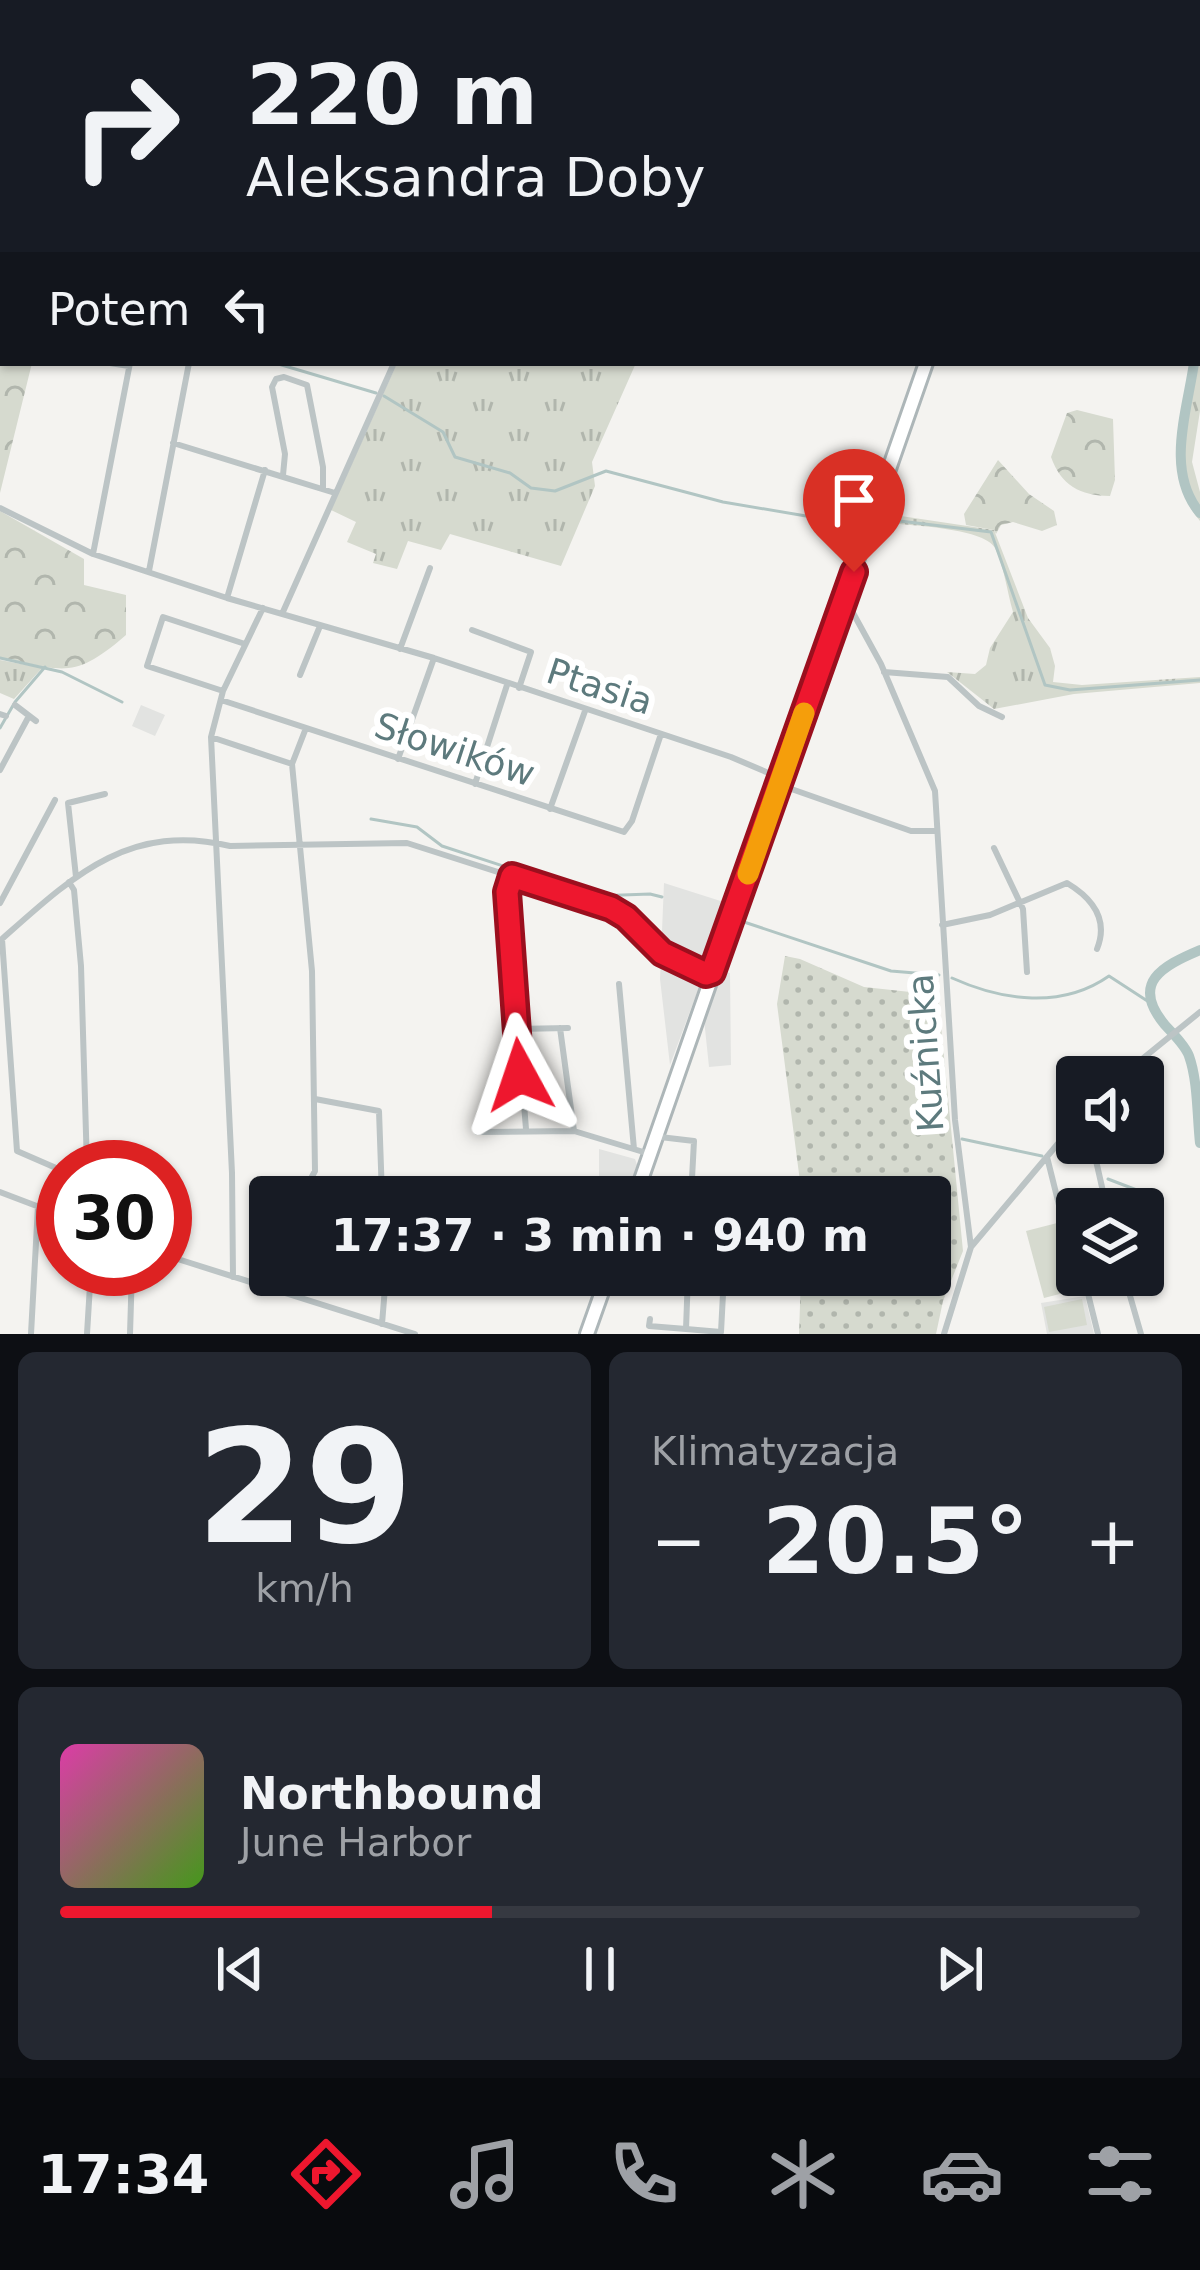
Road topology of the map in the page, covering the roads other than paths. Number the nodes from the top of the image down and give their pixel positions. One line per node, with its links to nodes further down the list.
1 (129, 366): 11 (street)
2 (188, 366): 5 (street)
3 (393, 366): 9 (street)
4 (925, 366): 15 (main road)
5 (173, 443): 6 (street); 13 (street)
6 (266, 470): 7 (street); 14 (street)
7 (283, 476): 8 (street); 8 (street)
8 (323, 488): 9 (street)
9 (335, 493): 17 (street)
10 (0, 508): 11 (street, Ptasia)
11 (92, 554): 13 (street, Ptasia)
12 (430, 568): 21 (street)
13 (148, 572): 14 (street, Ptasia)
14 (227, 598): 16 (street, Ptasia)
15 (842, 603): 23 (street, Kuźnicka); 37 (main road)
16 (262, 608): 17 (street, Ptasia); 20 (street)
17 (282, 614): 18 (street, Ptasia)
18 (320, 626): 21 (street, Ptasia); 24 (street)
19 (472, 630): 26 (street)
20 (245, 644): 27 (street); 27 (street, Słowików)
21 (400, 649): 22 (street, Ptasia)
22 (434, 658): 25 (street, Ptasia); 34 (street)
23 (884, 672): 30 (street); 44 (street, Kuźnicka)
24 (300, 675)
25 (508, 684): 26 (street, Ptasia); 38 (street)
26 (519, 688): 29 (street, Ptasia)
27 (222, 695): 31 (street, Słowików); 33 (street)
28 (15, 705): 36 (street)
29 (585, 710): 32 (street, Ptasia); 41 (street)
30 (1002, 717)
31 (306, 728): 34 (street, Słowików); 35 (street)
32 (661, 734): 37 (street, Ptasia); 41 (street, Słowików)
33 (211, 737): 35 (street); 45 (street)
34 (398, 759): 38 (street, Słowików)
35 (292, 764): 46 (street)
36 (0, 770)
37 (780, 782): 44 (street, Ptasia); 55 (main road)
38 (475, 784): 41 (street, Słowików)
39 (105, 794): 49 (street)
40 (55, 800): 42 (street)
41 (550, 809)
42 (48, 814): 43 (street); 50 (street)
43 (58, 819)
44 (937, 831): 52 (street, Kuźnicka)
45 (215, 841): 46 (street); 49 (street); 83 (street)
46 (299, 844): 48 (street); 61 (street)
47 (994, 848): 51 (street)
48 (512, 876): 55 (street); 59 (street)
49 (72, 880): 53 (street); 67 (street)
50 (0, 903)
51 (1020, 903): 52 (street); 54 (street); 56 (street)
52 (942, 925): 81 (street, Kuźnicka)
53 (1, 939): 73 (street)
54 (1097, 949)
55 (712, 972): 66 (main road)
56 (1028, 972)
57 (619, 984): 70 (street)
58 (1200, 1012): 60 (street)
59 (516, 1029): 62 (street); 64 (street)
60 (1147, 1056)
61 (315, 1099): 74 (street); 75 (street)
62 (526, 1129): 64 (street); 65 (street)
63 (695, 1130): 68 (street)
64 (574, 1131): 70 (street)
65 (477, 1132)
66 (656, 1136): 68 (street); 71 (main road)
67 (87, 1140)
68 (694, 1141): 77 (street)
69 (1056, 1146): 72 (street)
70 (634, 1149): 71 (street)
71 (650, 1154): 76 (main road)
72 (1047, 1157): 81 (street); 101 (street)
73 (36, 1159)
74 (312, 1176)
75 (382, 1176)
76 (642, 1176)
77 (692, 1176)
78 (0, 1192): 79 (street)
79 (36, 1205)
80 (36, 1243): 95 (street)
81 (971, 1247): 100 (street)
82 (192, 1264): 83 (street)
83 (233, 1277): 92 (street)
84 (89, 1296): 96 (street)
85 (131, 1296): 97 (street)
86 (384, 1296): 92 (street)
87 (601, 1296): 99 (main road)
88 (687, 1296): 93 (street)
89 (723, 1296): 93 (street)
90 (1130, 1296): 102 (street)
91 (650, 1318): 93 (street)
92 (382, 1324): 94 (street)
93 (686, 1329)
94 (398, 1332): 98 (street)
95 (31, 1334)
96 (87, 1334)
97 (130, 1334)
98 (415, 1334)
99 (587, 1334)
100 (944, 1334)
101 (1098, 1334)
102 (1141, 1334)

